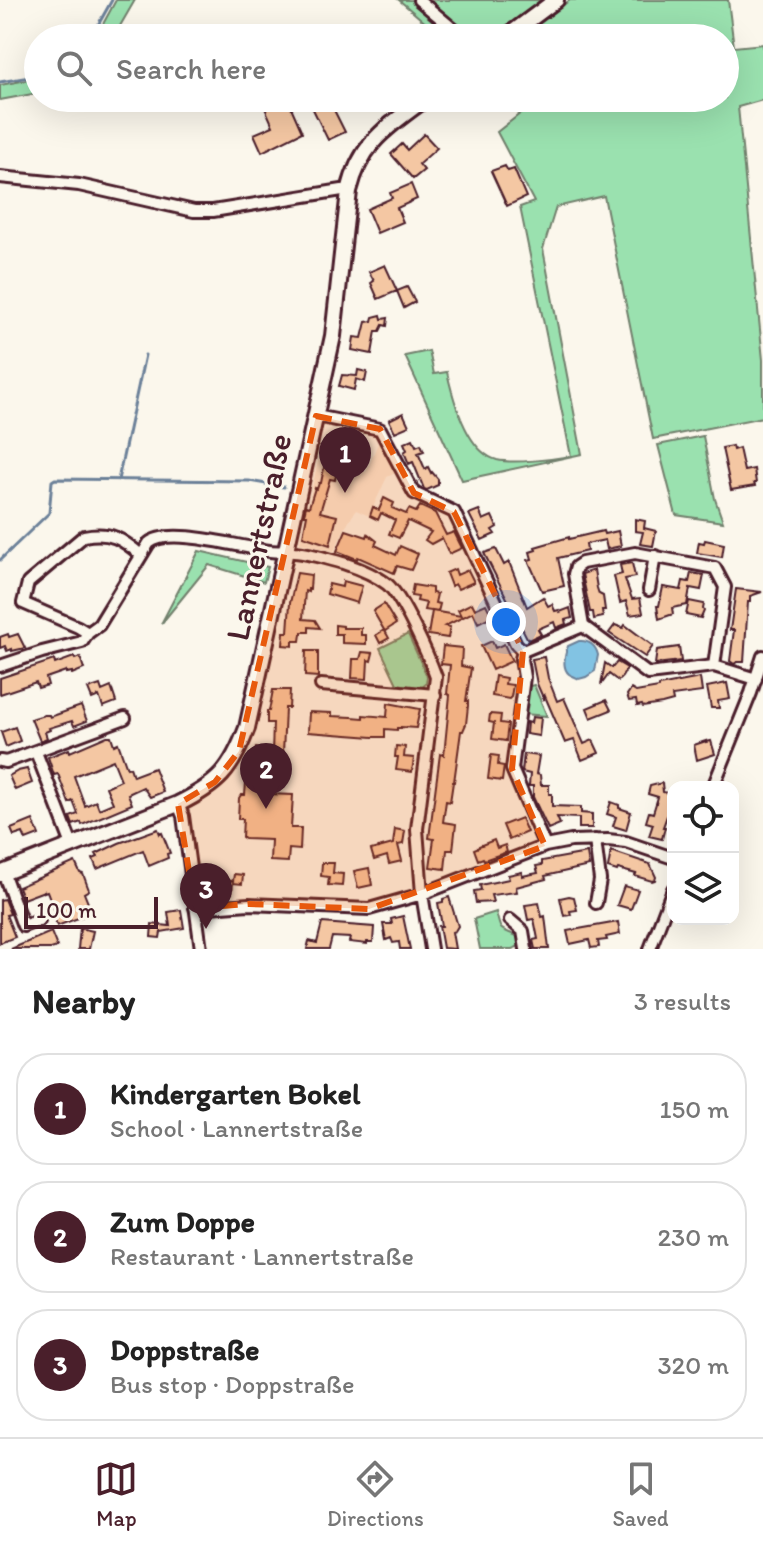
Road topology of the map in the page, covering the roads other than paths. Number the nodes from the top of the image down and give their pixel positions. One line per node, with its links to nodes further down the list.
1 (419, 0): 3 (street)
2 (556, 0): 4 (street)
3 (447, 24)
4 (524, 24)
5 (407, 112): 7 (street, Lannertstraße)
6 (0, 177): 7 (street)
7 (349, 191): 8 (street, Lannertstraße)
8 (316, 416): 9 (street, Lannertstraße); 15 (street)
9 (284, 552): 10 (street); 21 (street); 26 (street, Lannertstraße)
10 (141, 555): 14 (street); 14 (street)
11 (655, 556): 12 (street); 13 (street); 18 (street)
12 (649, 590)
13 (583, 626): 15 (street); 18 (street)
14 (88, 633): 17 (street)
15 (523, 651): 29 (street)
16 (763, 656): 19 (street)
17 (0, 666)
18 (714, 666): 19 (street)
19 (756, 679): 25 (street)
20 (321, 685): 21 (street)
21 (435, 695): 32 (street)
22 (125, 718): 23 (street)
23 (36, 752): 24 (street); 28 (street)
24 (0, 761)
25 (715, 781)
26 (178, 804): 28 (street, Lannertstraße); 35 (street)
27 (595, 840): 29 (street); 30 (street); 33 (street)
28 (72, 845): 31 (street, Lannertstraße)
29 (545, 846): 32 (street)
30 (667, 856)
31 (2, 873): 36 (street, Lannertstraße)
32 (422, 894): 35 (street); 39 (street)
33 (596, 903)
34 (667, 905): 41 (street)
35 (195, 908): 38 (street)
36 (39, 920)
37 (510, 920): 40 (street)
38 (201, 949)
39 (431, 949)
40 (526, 949)
41 (650, 949)

